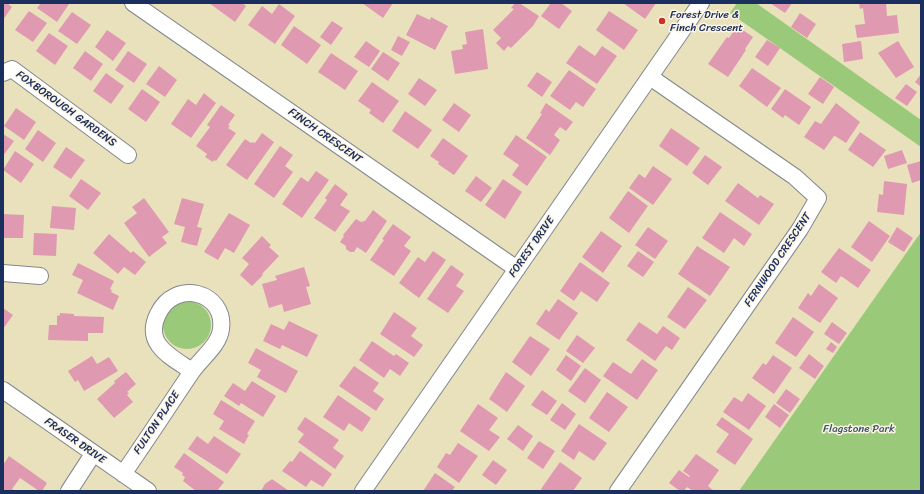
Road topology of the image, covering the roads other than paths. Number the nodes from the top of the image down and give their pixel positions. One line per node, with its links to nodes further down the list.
1 (133, 3): 6 (street, FINCH CRESCENT)
2 (701, 3): 4 (street, FOREST DRIVE)
3 (3, 73): 5 (street, FOXBOROUGH GARDENS)
4 (650, 77): 6 (street, FOREST DRIVE); 16 (street, FERNWOOD CRESCENT)
5 (128, 155)
6 (517, 269): 15 (street, FOREST DRIVE)
7 (3, 273): 8 (street)
8 (40, 276)
9 (192, 371): 9 (street, FULTON PLACE); 12 (street, FULTON PLACE)
10 (3, 390): 11 (street, FRASER DRIVE)
11 (93, 454): 12 (street, FRASER DRIVE); 13 (street)
12 (123, 474): 14 (street, FRASER DRIVE)
13 (69, 491)
14 (148, 491)
15 (363, 491)
16 (618, 491)

